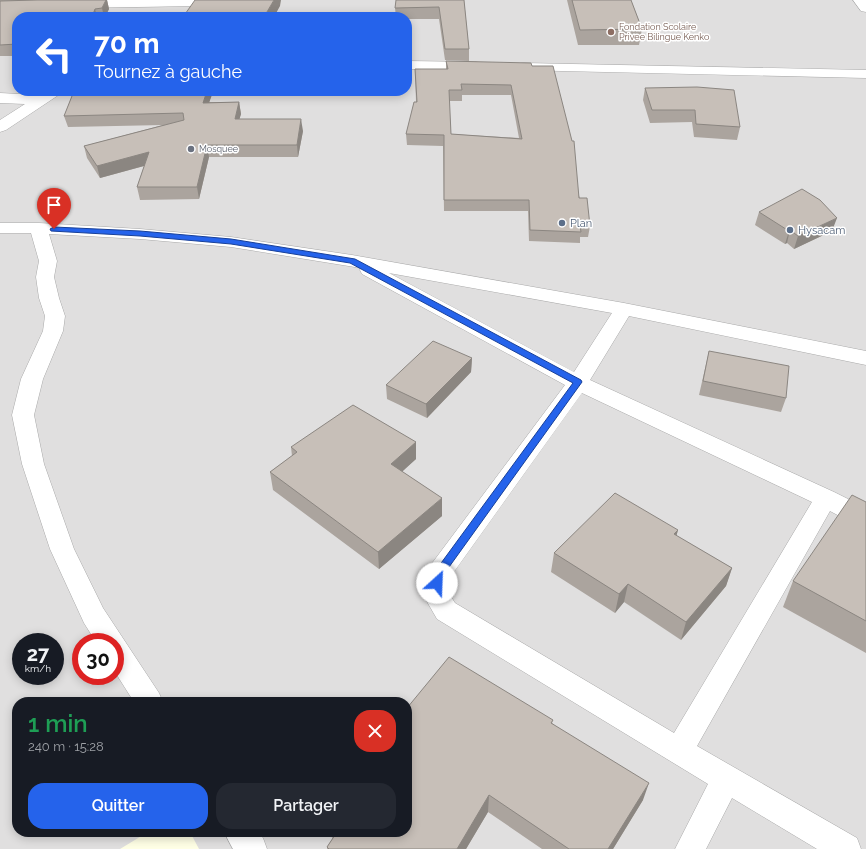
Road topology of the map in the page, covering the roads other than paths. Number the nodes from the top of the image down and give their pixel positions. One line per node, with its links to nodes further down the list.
1 (860, 0): 4 (street)
2 (200, 1): 3 (street); 5 (street)
3 (63, 5)
4 (866, 8)
5 (182, 12)
6 (412, 65): 7 (street)
7 (486, 66)
8 (510, 67): 9 (street)
9 (866, 74)
10 (47, 96): 12 (street)
11 (0, 98): 12 (street)
12 (41, 100): 13 (street)
13 (0, 126)
14 (0, 228): 15 (street)
15 (39, 228): 16 (street); 22 (street)
16 (352, 261): 17 (street); 19 (street)
17 (624, 309): 18 (street); 19 (street)
18 (866, 358)
19 (578, 382): 20 (street); 25 (street)
20 (826, 498): 21 (street); 25 (street)
21 (866, 519)
22 (105, 633)
23 (124, 663): 24 (street)
24 (146, 697)
25 (679, 751): 26 (street)
26 (726, 779): 29 (street); 30 (street)
27 (243, 837): 28 (street)
28 (252, 849)
29 (690, 849)
30 (846, 849)

